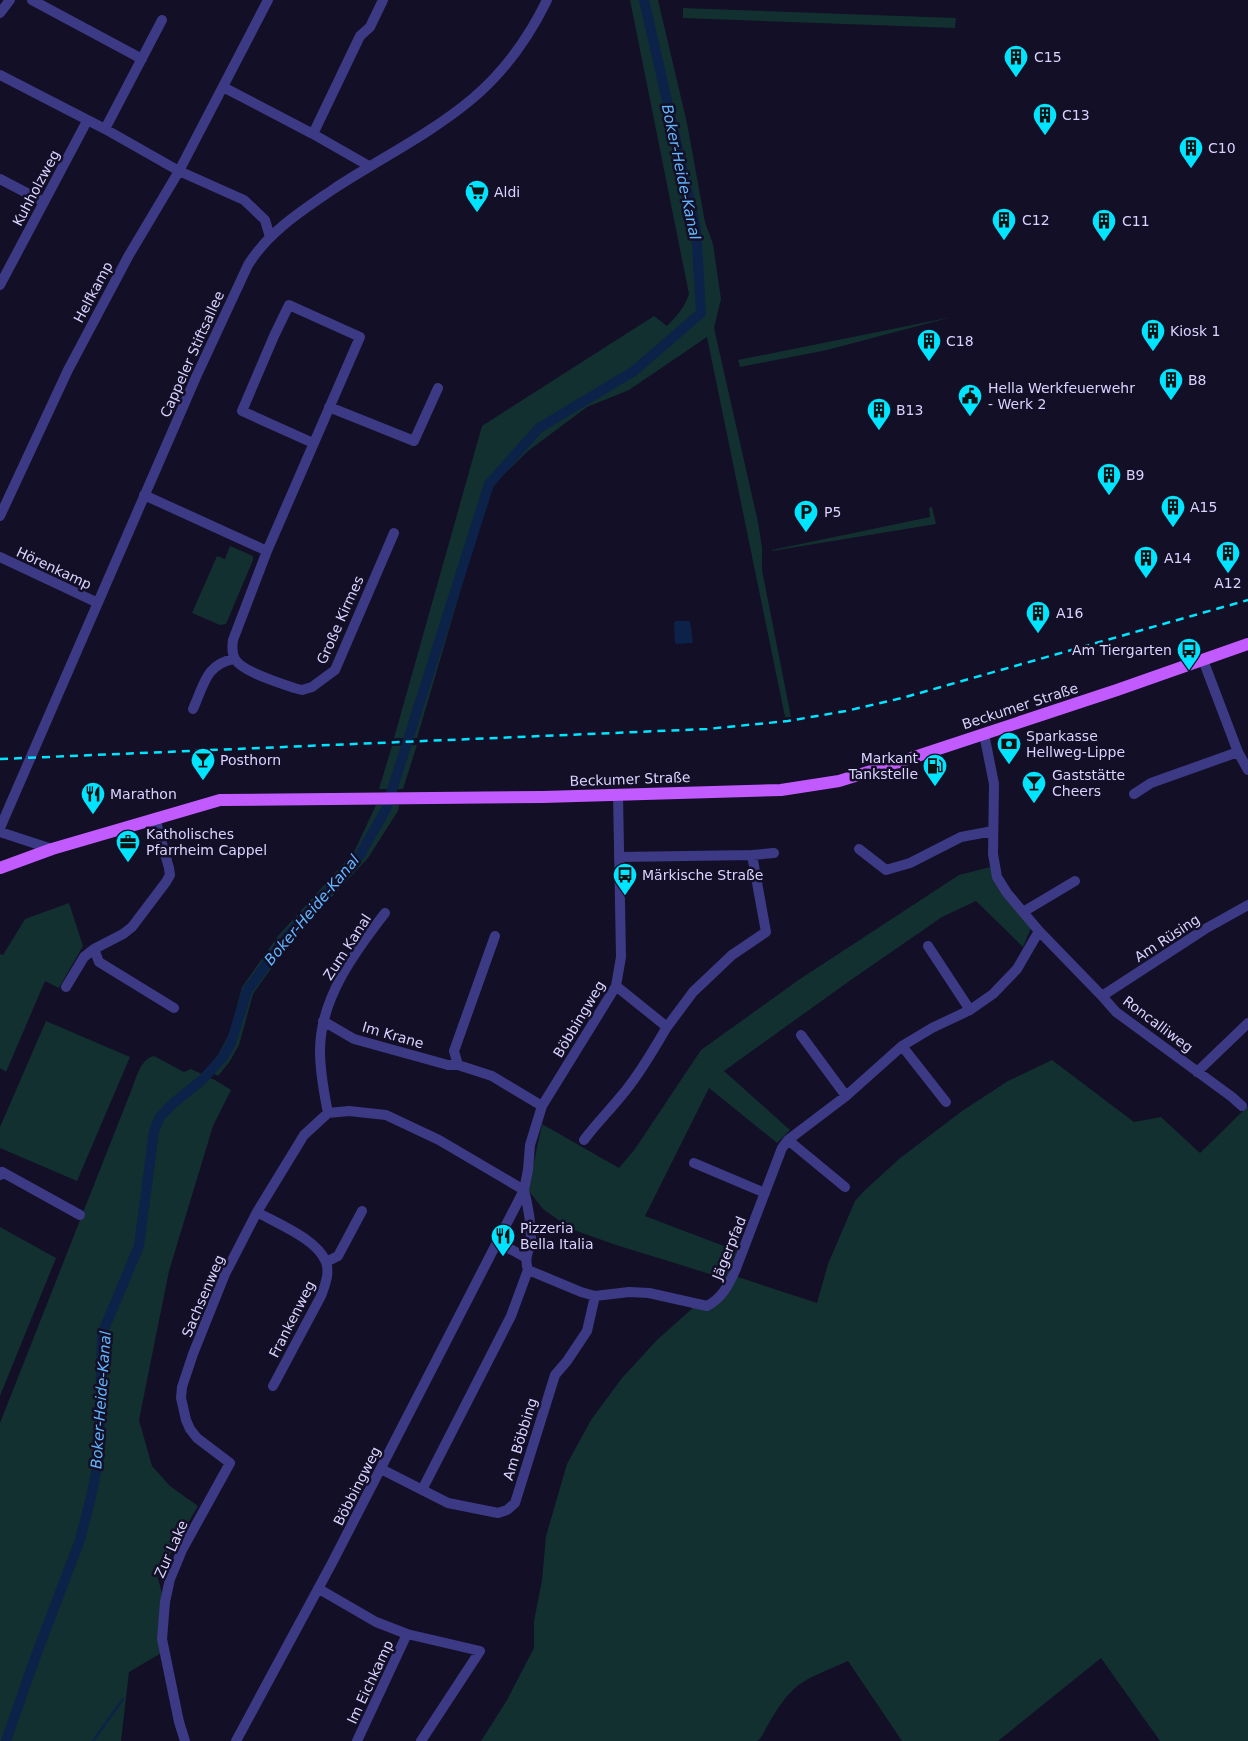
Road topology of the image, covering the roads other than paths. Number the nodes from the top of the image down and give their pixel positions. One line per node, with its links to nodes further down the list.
1 (10, 0): 6 (street)
2 (32, 0): 8 (street)
3 (268, 0): 10 (street, Helfkamp)
4 (383, 0): 13 (street)
5 (547, 0): 14 (street, Cappeler Stiftsallee)
6 (0, 13)
7 (162, 20): 8 (street)
8 (142, 59): 12 (street)
9 (0, 75): 11 (street)
10 (223, 87): 13 (street); 15 (street, Helfkamp)
11 (88, 121): 12 (street); 17 (street, Kuhholzweg)
12 (105, 129): 15 (street)
13 (313, 134): 14 (street)
14 (368, 166): 18 (street, Cappeler Stiftsallee)
15 (179, 171): 18 (street); 24 (street, Helfkamp)
16 (0, 179): 17 (street)
17 (44, 202): 19 (street, Kuhholzweg)
18 (270, 237): 23 (street, Cappeler Stiftsallee)
19 (0, 285)
20 (438, 388): 21 (street)
21 (328, 407): 22 (street); 22 (street)
22 (313, 443): 26 (street)
23 (144, 496): 26 (street); 28 (street, Cappeler Stiftsallee)
24 (0, 516)
25 (394, 532): 30 (street, Große Kirmes)
26 (267, 551): 30 (street)
27 (1, 562): 28 (street, Hörenkamp)
28 (98, 603): 39 (street, Cappeler Stiftsallee)
29 (1248, 644): 31 (main road, Beckumer Straße)
30 (234, 659): 32 (street)
31 (1203, 660): 33 (main road, Beckumer Straße); 34 (street)
32 (193, 709)
33 (984, 734): 36 (main road, Beckumer Straße); 40 (street, Roncalliweg)
34 (1238, 752): 35 (street); 37 (street)
35 (1248, 770)
36 (618, 794): 38 (main road, Beckumer Straße); 46 (street, Böbbingweg)
37 (1134, 794)
38 (155, 818): 42 (main road, Beckumer Straße); 55 (street)
39 (0, 828)
40 (993, 830): 43 (street); 50 (street, Roncalliweg)
41 (0, 832): 42 (street)
42 (52, 849): 47 (main road, Beckumer Straße)
43 (858, 849)
44 (774, 853): 45 (street)
45 (752, 855): 46 (street); 63 (street)
46 (619, 857): 56 (street, Böbbingweg)
47 (0, 868)
48 (1075, 881): 50 (street)
49 (1248, 905): 58 (street, Am Rüsing)
50 (1023, 912): 52 (street, Roncalliweg)
51 (385, 913): 61 (street, Zum Kanal)
52 (1040, 931): 58 (street, Roncalliweg); 60 (street, Jägerpfad)
53 (495, 936): 66 (street)
54 (928, 946): 60 (street)
55 (94, 949): 57 (street); 59 (street)
56 (616, 986): 63 (street); 70 (street, Böbbingweg)
57 (66, 987)
58 (1102, 996): 67 (street, Roncalliweg)
59 (174, 1008)
60 (970, 1010): 65 (street, Jägerpfad)
61 (323, 1021): 66 (street, Im Krane); 72 (street, Zum Kanal)
62 (1248, 1022): 67 (street)
63 (667, 1027): 73 (street)
64 (801, 1035): 68 (street)
65 (902, 1046): 68 (street, Jägerpfad); 69 (street)
66 (458, 1066): 70 (street, Im Krane)
67 (1197, 1072): 71 (street, Roncalliweg)
68 (846, 1096): 74 (street, Jägerpfad)
69 (946, 1102)
70 (542, 1106): 78 (street, Böbbingweg)
71 (1242, 1106)
72 (328, 1113): 78 (street); 81 (street, Sachsenweg)
73 (584, 1140)
74 (788, 1140): 77 (street); 79 (street, Jägerpfad)
75 (694, 1163): 79 (street)
76 (0, 1176): 82 (street)
77 (845, 1188)
78 (524, 1190): 83 (street, Böbbingweg); 84 (street, Böbbingweg)
79 (765, 1193): 87 (street, Jägerpfad)
80 (362, 1211): 85 (street)
81 (257, 1212): 85 (street); 89 (street, Sachsenweg)
82 (80, 1214)
83 (497, 1242): 84 (street); 90 (street, Böbbingweg)
84 (526, 1257): 86 (street)
85 (326, 1262): 88 (street, Frankenweg)
86 (528, 1270): 87 (street); 91 (street)
87 (595, 1296): 91 (street, Am Böbbing)
88 (274, 1386)
89 (230, 1464): 94 (street, Zur Lake)
90 (381, 1469): 91 (street, Am Böbbing); 92 (street, Böbbingweg)
91 (422, 1490)
92 (318, 1589): 93 (street); 95 (street, Böbbingweg)
93 (407, 1634): 96 (street, Im Eichkamp); 97 (street)
94 (185, 1741)
95 (236, 1741)
96 (357, 1741)
97 (421, 1741)

